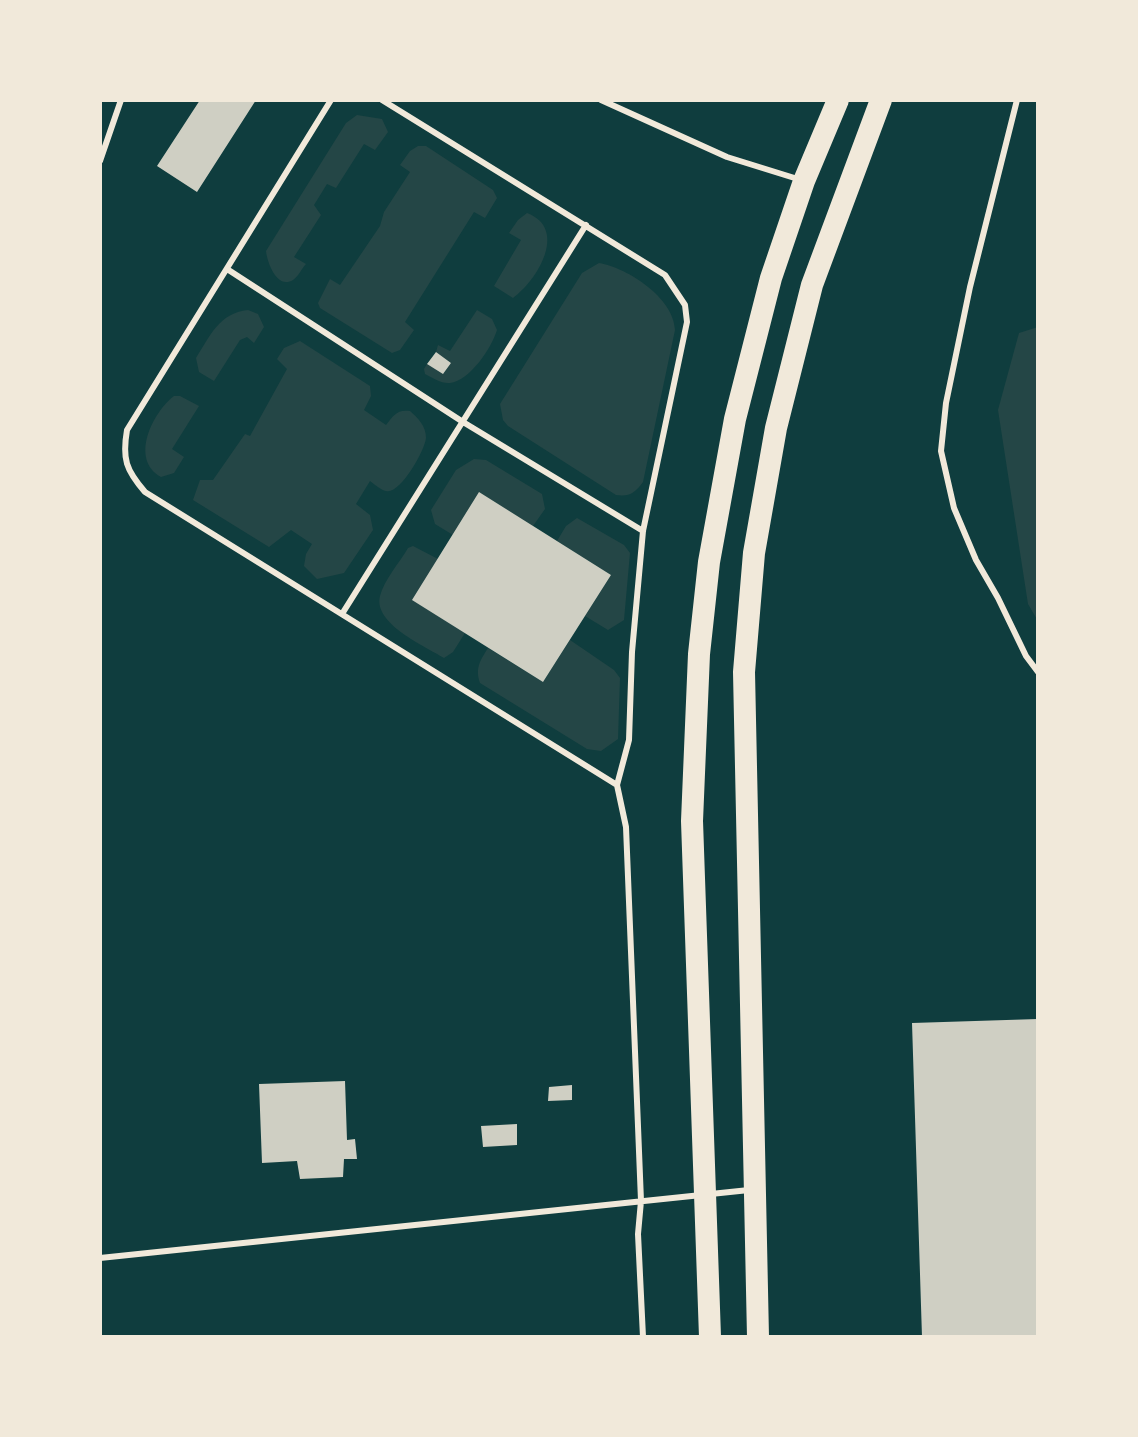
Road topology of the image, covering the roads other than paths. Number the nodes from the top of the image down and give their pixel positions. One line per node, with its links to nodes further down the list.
1 (121, 100): 8 (lane)
2 (331, 100): 11 (lane)
3 (382, 100): 10 (lane)
4 (601, 100): 9 (lane)
5 (838, 100): 9 (highway)
6 (881, 100): 17 (highway)
7 (1017, 100): 15 (lane)
8 (100, 161)
9 (804, 181): 18 (highway)
10 (586, 225): 12 (lane); 13 (lane)
11 (227, 269): 12 (lane); 14 (lane)
12 (463, 422): 13 (lane); 14 (lane)
13 (643, 531): 16 (lane)
14 (342, 614): 16 (lane)
15 (1038, 672)
16 (617, 785): 19 (lane)
17 (753, 1190): 18 (lane); 23 (highway)
18 (706, 1194): 19 (lane); 22 (highway)
19 (641, 1201): 20 (lane); 21 (lane)
20 (100, 1258)
21 (643, 1337)
22 (710, 1337)
23 (758, 1337)

